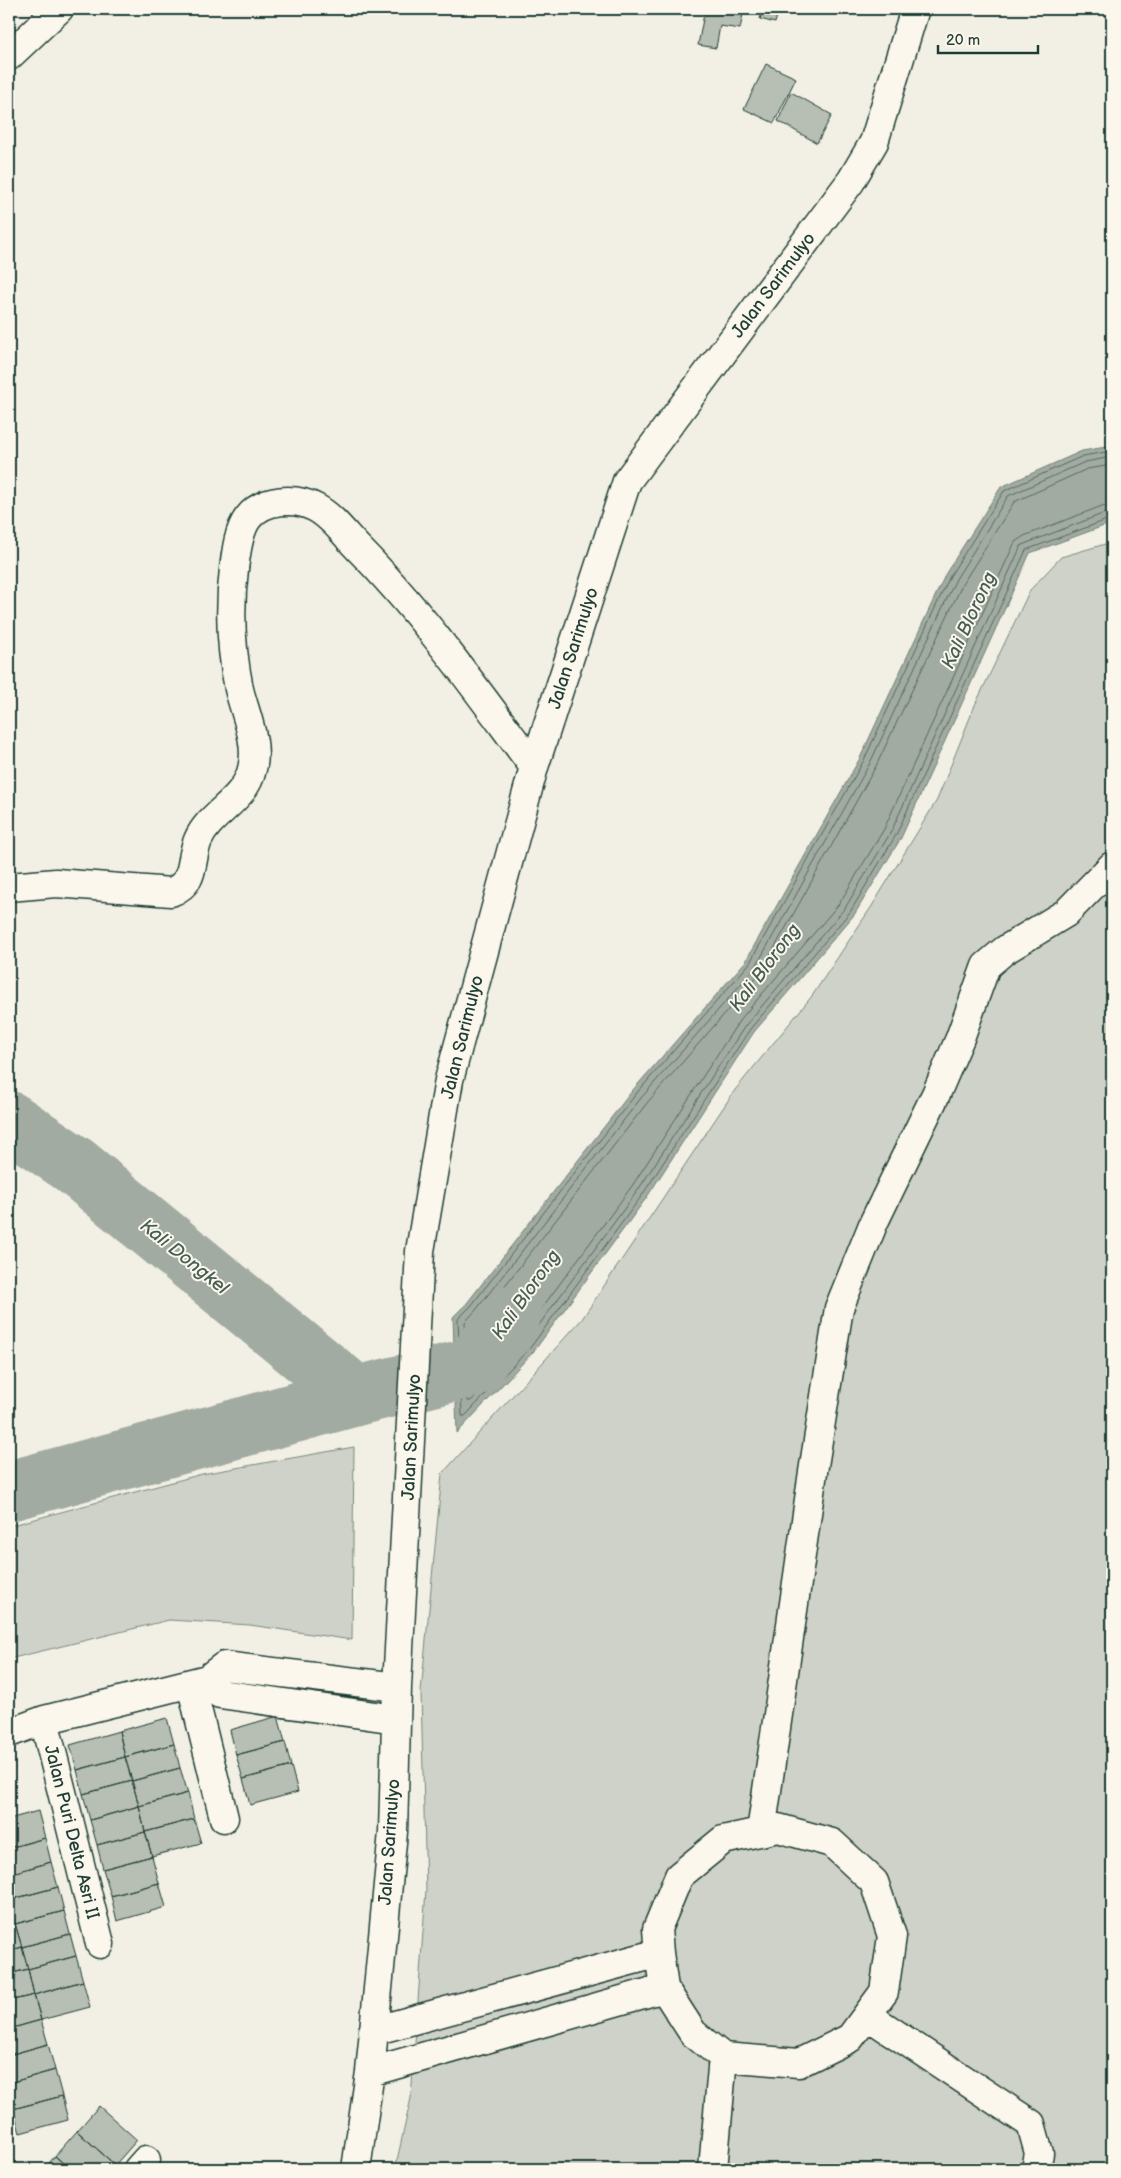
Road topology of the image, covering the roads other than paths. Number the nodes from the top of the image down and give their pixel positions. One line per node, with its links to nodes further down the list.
1 (59, 9): 3 (street)
2 (911, 10): 4 (street, Jalan Sarimulyo)
3 (9, 56)
4 (534, 767): 6 (street); 8 (street, Jalan Sarimulyo)
5 (1112, 866): 13 (street)
6 (9, 887)
7 (207, 1676): 8 (street, Jalan Puri Delta Asri II); 9 (street); 10 (street, Jalan Puri Delta Asri II); 12 (street)
8 (397, 1687): 9 (street, Jalan Sarimulyo)
9 (396, 1719): 18 (street, Jalan Sarimulyo)
10 (44, 1720): 11 (street, Jalan Puri Delta Asri II); 14 (street, Jalan Puri Delta Asri II)
11 (9, 1733)
12 (224, 1818)
13 (761, 1832): 15 (street); 17 (street)
14 (100, 1944)
15 (658, 1953): 16 (street); 18 (street)
16 (664, 1988): 19 (street); 20 (street)
17 (867, 2015): 19 (street); 23 (street)
18 (373, 2031): 20 (street, Jalan Sarimulyo)
19 (723, 2057): 22 (street)
20 (370, 2072): 21 (street, Jalan Sarimulyo)
21 (356, 2169)
22 (713, 2169)
23 (1036, 2169)

